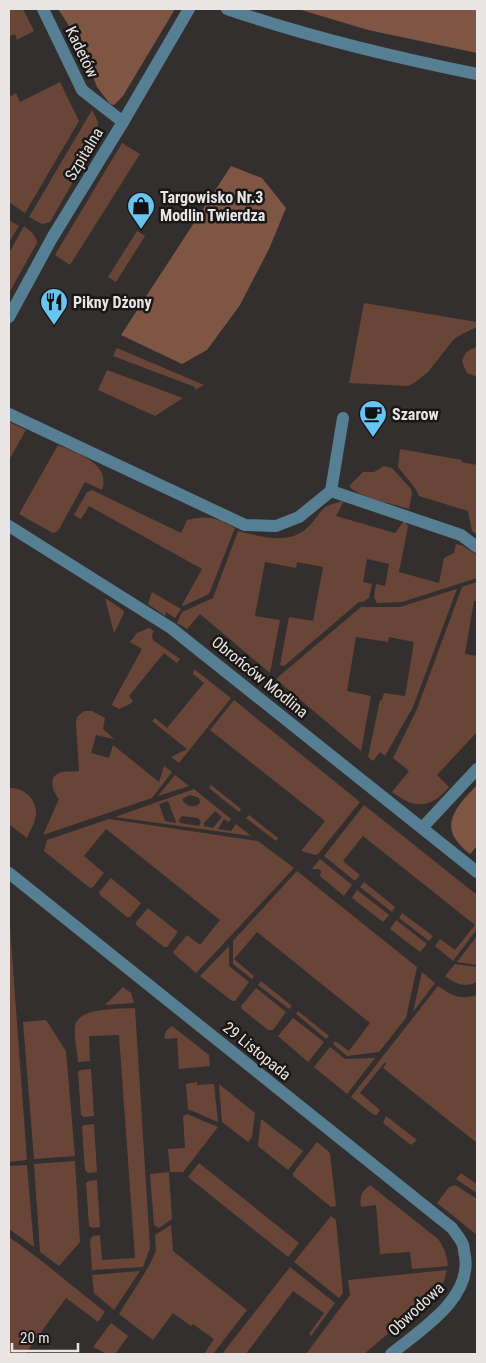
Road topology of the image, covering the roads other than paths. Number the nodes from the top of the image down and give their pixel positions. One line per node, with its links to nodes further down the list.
1 (43, 9): 5 (street, Kadetów)
2 (189, 9): 5 (street, Szpitalna)
3 (227, 9): 4 (street)
4 (477, 74)
5 (123, 122): 6 (street, Szpitalna)
6 (9, 317)
7 (9, 414): 9 (street)
8 (343, 418): 9 (street)
9 (331, 491): 11 (street)
10 (9, 526): 13 (street, Obrońców Modlina)
11 (477, 548)
12 (477, 768): 13 (street)
13 (422, 828): 14 (street, Obrońców Modlina)
14 (477, 872)
15 (9, 873): 16 (street, 29 Listopada)
16 (472, 1266): 17 (street, Obwodowa)
17 (391, 1354)

